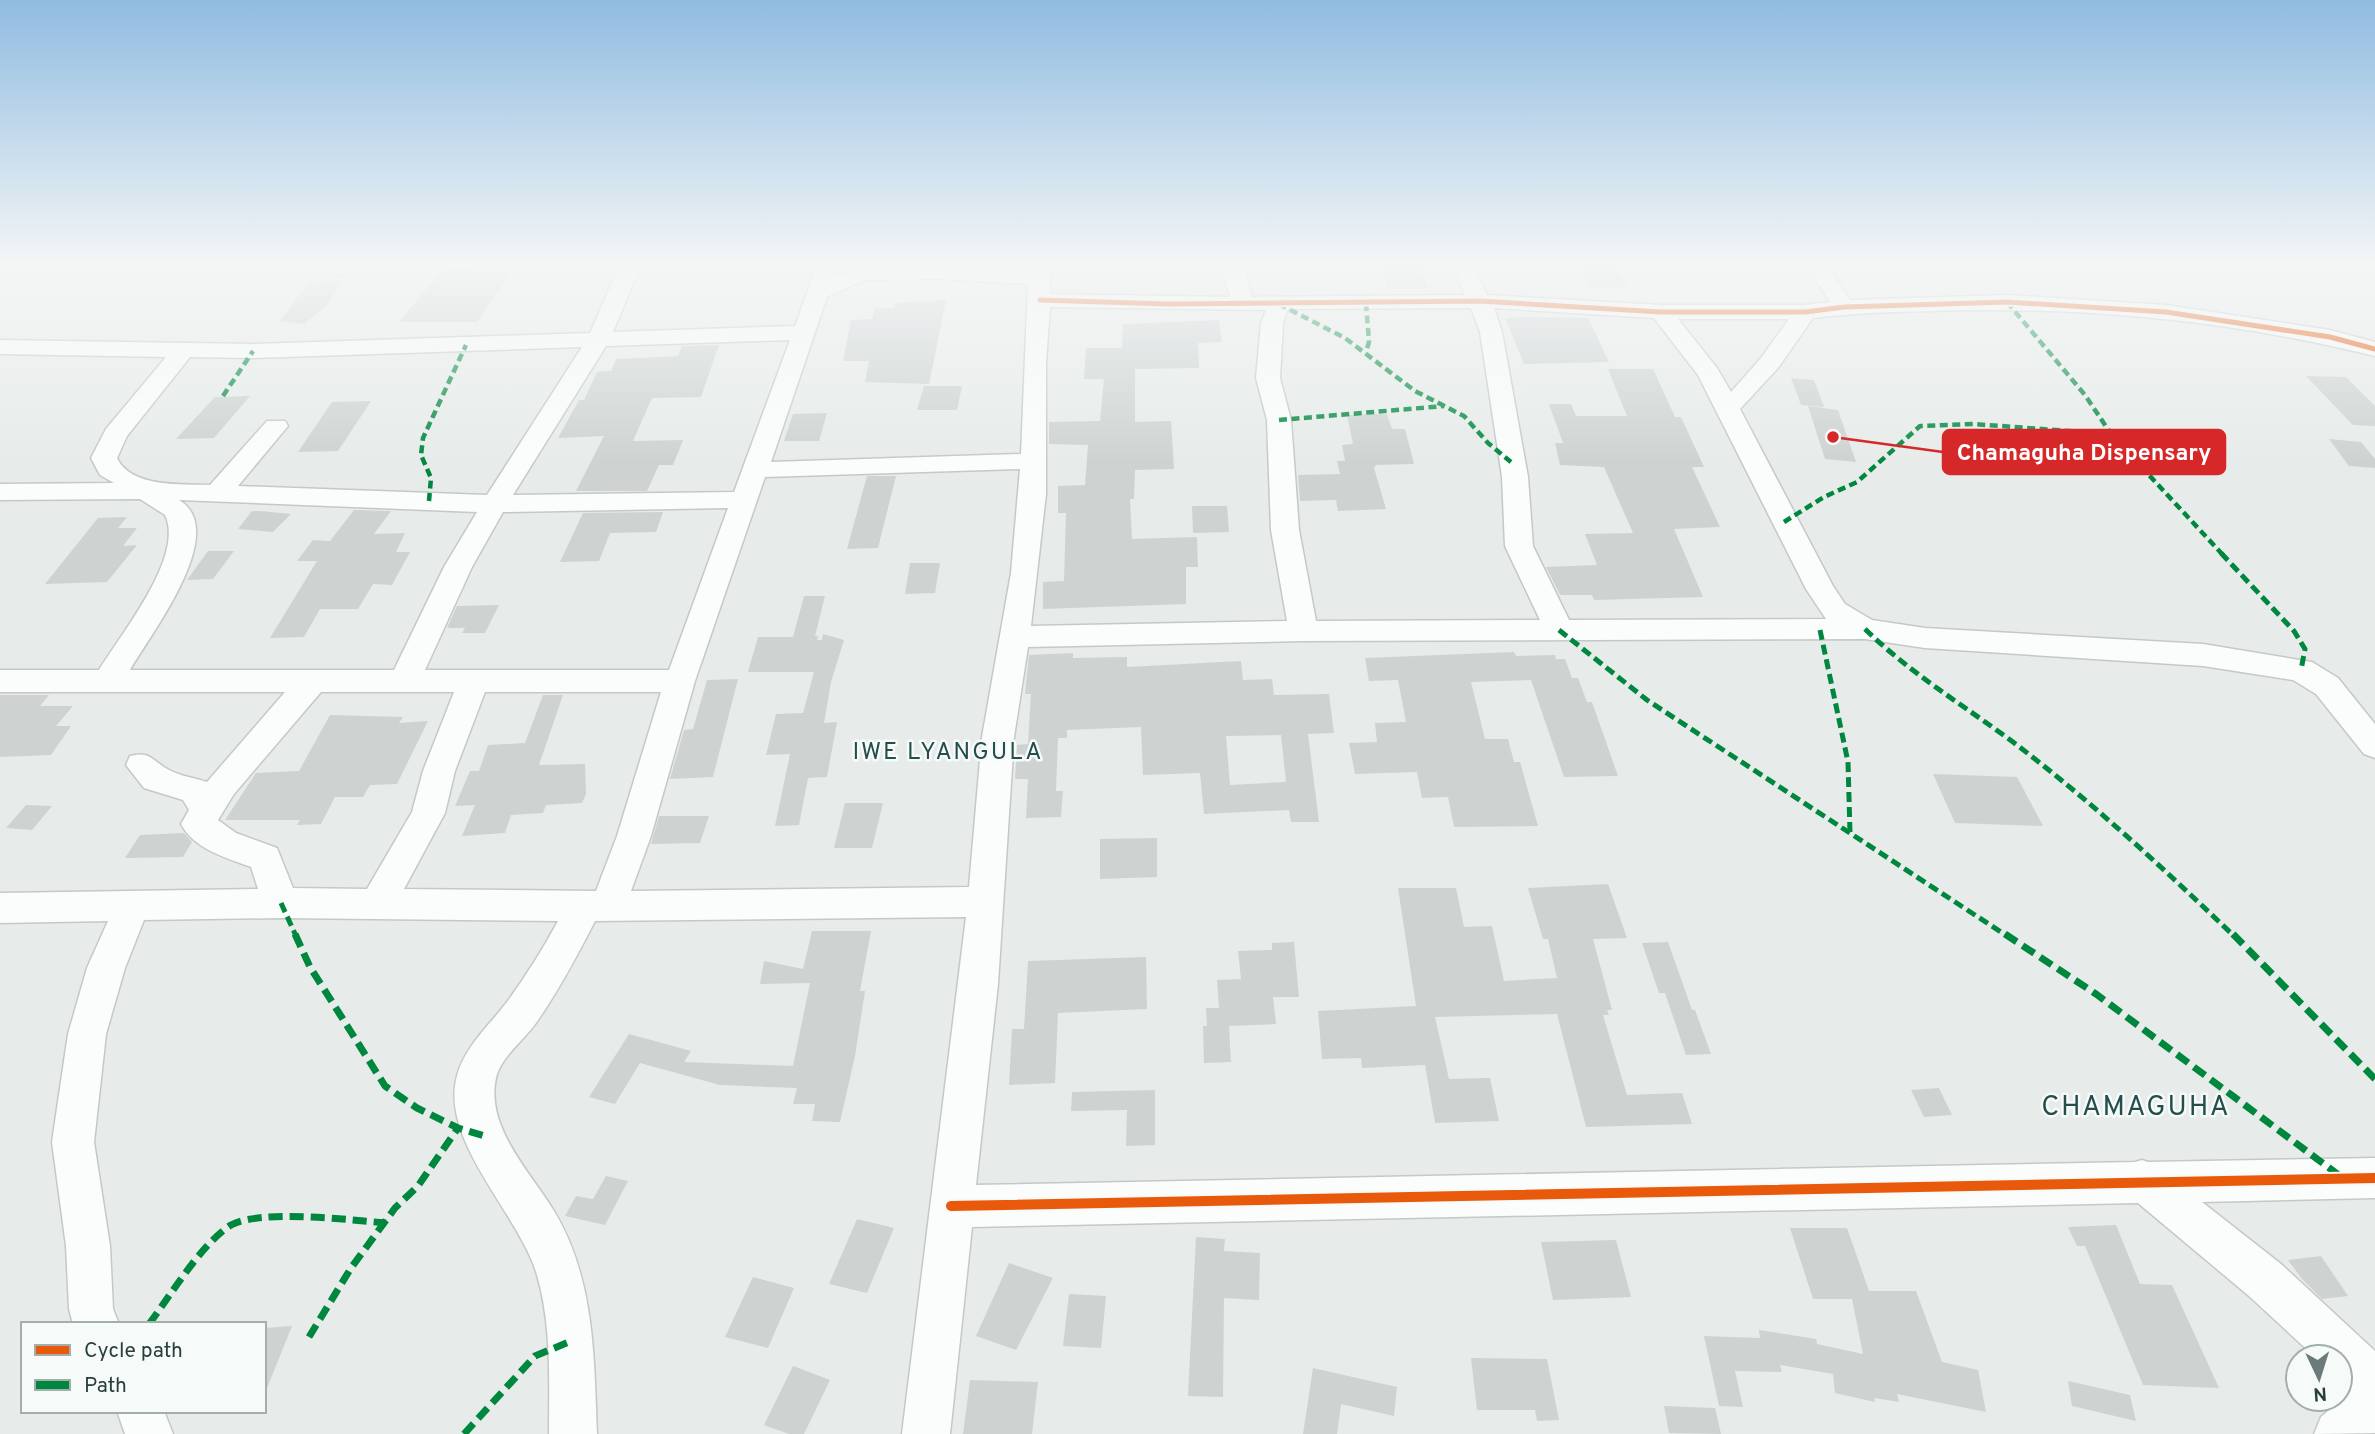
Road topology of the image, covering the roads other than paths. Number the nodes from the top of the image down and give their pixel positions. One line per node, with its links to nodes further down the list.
1 (605, 329): 10 (street)
2 (804, 329): 9 (street)
3 (1031, 329): 16 (street)
4 (1272, 329): 25 (street)
5 (1490, 329): 24 (street)
6 (1676, 329): 14 (street)
7 (1795, 329): 14 (street)
8 (2275, 329): 12 (street)
9 (802, 333): 10 (street); 17 (street)
10 (600, 341): 13 (street); 22 (street)
11 (0, 347): 13 (street)
12 (2375, 349)
13 (183, 351): 18 (street)
14 (1726, 408): 23 (street)
15 (276, 426): 20 (street)
16 (1033, 461): 17 (street); 26 (street)
17 (753, 470): 21 (street)
18 (146, 491): 19 (street); 20 (street); 27 (street)
19 (0, 492)
20 (218, 493): 22 (street)
21 (743, 500): 22 (street); 30 (street)
22 (494, 504): 32 (street)
23 (1864, 629): 24 (street); 33 (street)
24 (1559, 630): 25 (street)
25 (1303, 631): 26 (street)
26 (1014, 637): 36 (street)
27 (109, 680): 29 (street); 31 (street)
28 (474, 680): 30 (street); 32 (street); 38 (street)
29 (0, 681)
30 (680, 681): 39 (street)
31 (312, 682): 32 (street); 35 (street)
32 (404, 682)
33 (2375, 746)
34 (142, 765): 35 (street)
35 (205, 808): 37 (street)
36 (986, 902): 39 (street); 44 (street)
37 (281, 904): 38 (street); 40 (street)
38 (377, 905): 39 (street)
39 (596, 906): 50 (street)
40 (132, 907): 41 (street); 45 (street)
41 (0, 908)
42 (2375, 1178): 43 (street)
43 (2142, 1180): 44 (street); 46 (street)
44 (951, 1206): 51 (street)
45 (95, 1322)
46 (2375, 1382)
47 (2375, 1401): 52 (street)
48 (141, 1413): 49 (street)
49 (149, 1434)
50 (572, 1434)
51 (926, 1434)
52 (2338, 1434)

